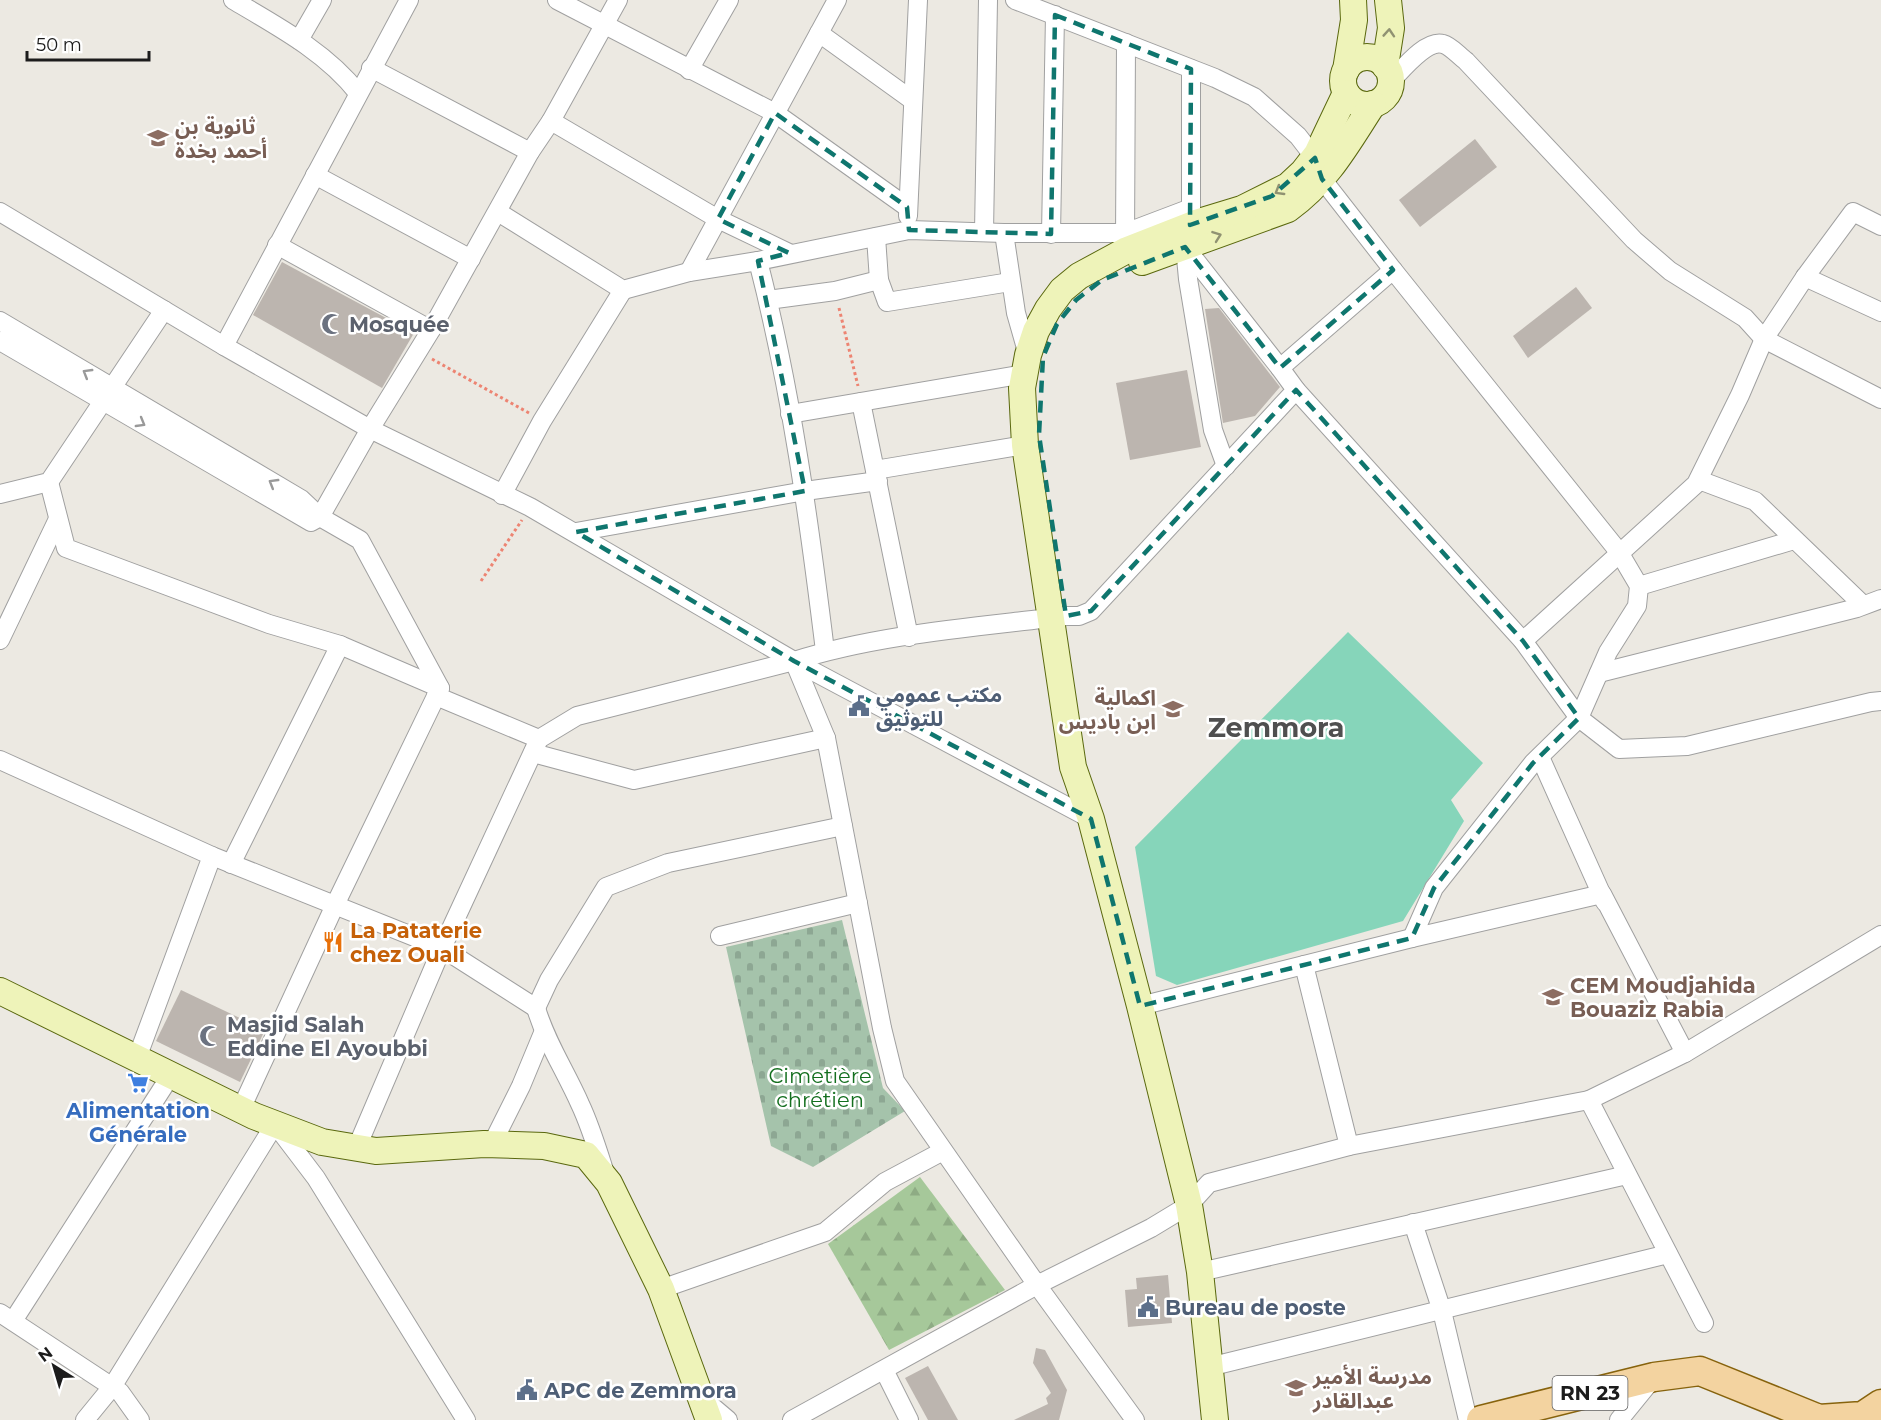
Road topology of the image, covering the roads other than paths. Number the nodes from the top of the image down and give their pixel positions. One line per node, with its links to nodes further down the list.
1 (322, 0): 16 (street)
2 (409, 0): 18 (street)
3 (557, 0): 14 (street)
4 (618, 0): 14 (street)
5 (729, 0): 20 (street)
6 (918, 0): 24 (street)
7 (988, 0): 37 (street)
8 (1015, 0): 13 (street)
9 (1353, 0): 22 (main road)
10 (1388, 0): 21 (main road, one-way to 10)
11 (241, 2): 16 (street)
12 (831, 2): 15 (street)
13 (1055, 15): 17 (street); 39 (street)
14 (604, 25): 20 (street); 27 (street)
15 (819, 33): 24 (street); 26 (street)
16 (298, 40): 23 (street)
17 (1126, 43): 19 (street); 41 (street)
18 (371, 68): 23 (street); 28 (street)
19 (1191, 69): 29 (street); 41 (street)
20 (689, 70): 26 (street)
21 (1388, 73): 22 (main road); 25 (main road); 58 (street)
22 (1346, 81): 25 (main road); 29 (main road)
23 (358, 93): 30 (street)
24 (912, 100): 31 (street)
25 (1373, 104): 29 (main road)
26 (775, 113): 31 (street); 34 (street)
27 (551, 121): 28 (street); 34 (street)
28 (530, 152): 33 (street)
29 (1318, 168): 41 (main road, one-way to 41); 43 (main road, one-way to 29); 47 (street)
30 (315, 175): 42 (street); 45 (street)
31 (907, 207): 36 (street)
32 (0, 212): 54 (street)
33 (498, 212): 45 (street); 52 (street)
34 (718, 219): 44 (street); 48 (street)
35 (1881, 226): 49 (street)
36 (909, 230): 37 (street); 40 (street)
37 (984, 232): 38 (street)
38 (1004, 233): 39 (street); 51 (street)
39 (1051, 234): 41 (street)
40 (876, 237): 44 (street); 50 (street)
41 (1125, 242): 61 (main road)
42 (277, 245): 57 (street); 60 (street)
43 (1185, 247): 62 (street); 70 (street); 85 (main road)
44 (789, 253): 46 (street)
45 (471, 259): 57 (street)
46 (758, 261): 48 (street); 53 (street)
47 (1393, 270): 62 (street); 81 (street)
48 (689, 272): 52 (street)
49 (1804, 277): 55 (street); 58 (street)
50 (879, 280): 51 (street); 53 (street)
51 (1010, 282): 61 (street)
52 (623, 290): 76 (street)
53 (768, 300): 67 (street)
54 (164, 310): 60 (street); 64 (street)
55 (1881, 312)
56 (0, 321): 64 (street, one-way to 56)
57 (431, 330): 68 (street)
58 (1764, 339): 65 (street); 72 (street)
59 (0, 341): 64 (street)
60 (224, 346): 68 (street)
61 (1026, 364): 66 (street); 69 (main road)
62 (1280, 368): 63 (street)
63 (1296, 390): 70 (street); 88 (street)
64 (107, 394): 73 (street); 77 (street)
65 (1881, 399)
66 (861, 402): 67 (street); 71 (street)
67 (790, 414): 74 (street)
68 (370, 429): 76 (street); 77 (street)
69 (1024, 445): 71 (street); 85 (main road)
70 (1226, 466): 85 (street)
71 (876, 476): 74 (street); 86 (street)
72 (1699, 480): 80 (street); 81 (street)
73 (49, 482): 75 (street); 78 (street)
74 (805, 491): 79 (street); 90 (street)
75 (0, 494)
76 (502, 495): 79 (street)
77 (320, 517): 93 (street)
78 (58, 519): 87 (street); 89 (street)
79 (576, 532): 91 (street)
80 (1794, 540): 82 (street); 84 (street)
81 (1619, 552): 82 (street); 88 (street)
82 (1639, 586): 92 (street)
83 (1881, 599): 84 (street)
84 (1863, 606): 92 (street)
85 (1057, 617): 86 (street); 100 (main road)
86 (909, 637): 90 (street)
87 (0, 640)
88 (1523, 641): 95 (street)
89 (340, 645): 93 (street); 103 (street)
90 (825, 651): 91 (street)
91 (795, 662): 96 (street); 97 (street); 100 (street)
92 (1599, 673): 95 (street)
93 (438, 692): 97 (street); 106 (street)
94 (1881, 701): 95 (street)
95 (1579, 718): 98 (street)
96 (826, 738): 97 (street); 101 (street)
97 (536, 746): 110 (street)
98 (1540, 757): 104 (street); 109 (street)
99 (0, 760): 102 (street)
100 (1091, 819): 113 (main road)
101 (843, 826): 105 (street); 114 (street)
102 (212, 856): 103 (street); 117 (street)
103 (231, 864): 106 (street)
104 (1605, 902): 109 (street); 116 (street)
105 (858, 903): 108 (street); 125 (street)
106 (335, 905): 110 (street); 120 (street)
107 (1881, 935): 116 (street)
108 (720, 936)
109 (1412, 938): 111 (street)
110 (442, 948): 114 (street); 124 (street)
111 (1304, 965): 113 (street); 123 (street)
112 (0, 991): 117 (main road)
113 (1140, 1006): 128 (main road)
114 (536, 1008): 115 (street)
115 (543, 1033): 122 (street); 127 (street)
116 (1685, 1053): 119 (street)
117 (136, 1058): 118 (main road)
118 (171, 1075): 120 (main road); 135 (street)
119 (1589, 1100): 123 (street); 126 (street)
120 (241, 1109): 121 (main road)
121 (275, 1124): 124 (main road); 140 (street); 145 (street)
122 (492, 1144): 124 (main road); 127 (main road)
123 (1349, 1146): 128 (street)
124 (357, 1147)
125 (943, 1151): 132 (street); 133 (street)
126 (1627, 1175): 129 (street); 130 (street)
127 (609, 1183): 133 (main road)
128 (1189, 1205): 131 (main road); 132 (street)
129 (1413, 1223): 131 (street); 134 (street)
130 (1668, 1254): 134 (street); 136 (street)
131 (1200, 1272): 137 (main road)
132 (1037, 1285): 138 (street); 149 (street)
133 (661, 1289): 142 (main road)
134 (1442, 1311): 137 (street); 151 (street)
135 (6, 1317): 140 (street)
136 (1704, 1323)
137 (1209, 1368): 150 (main road)
138 (884, 1370): 147 (street); 148 (street)
139 (1654, 1377): 141 (main road, RN 23); 152 (main road, RN 23); 153 (street)
140 (112, 1387): 143 (street); 144 (street)
141 (1881, 1404)
142 (705, 1409): 146 (street)
143 (85, 1420)
144 (140, 1420)
145 (466, 1420)
146 (728, 1420)
147 (792, 1420)
148 (909, 1420)
149 (1135, 1420)
150 (1215, 1420)
151 (1468, 1420)
152 (1481, 1420)
153 (1619, 1420)

